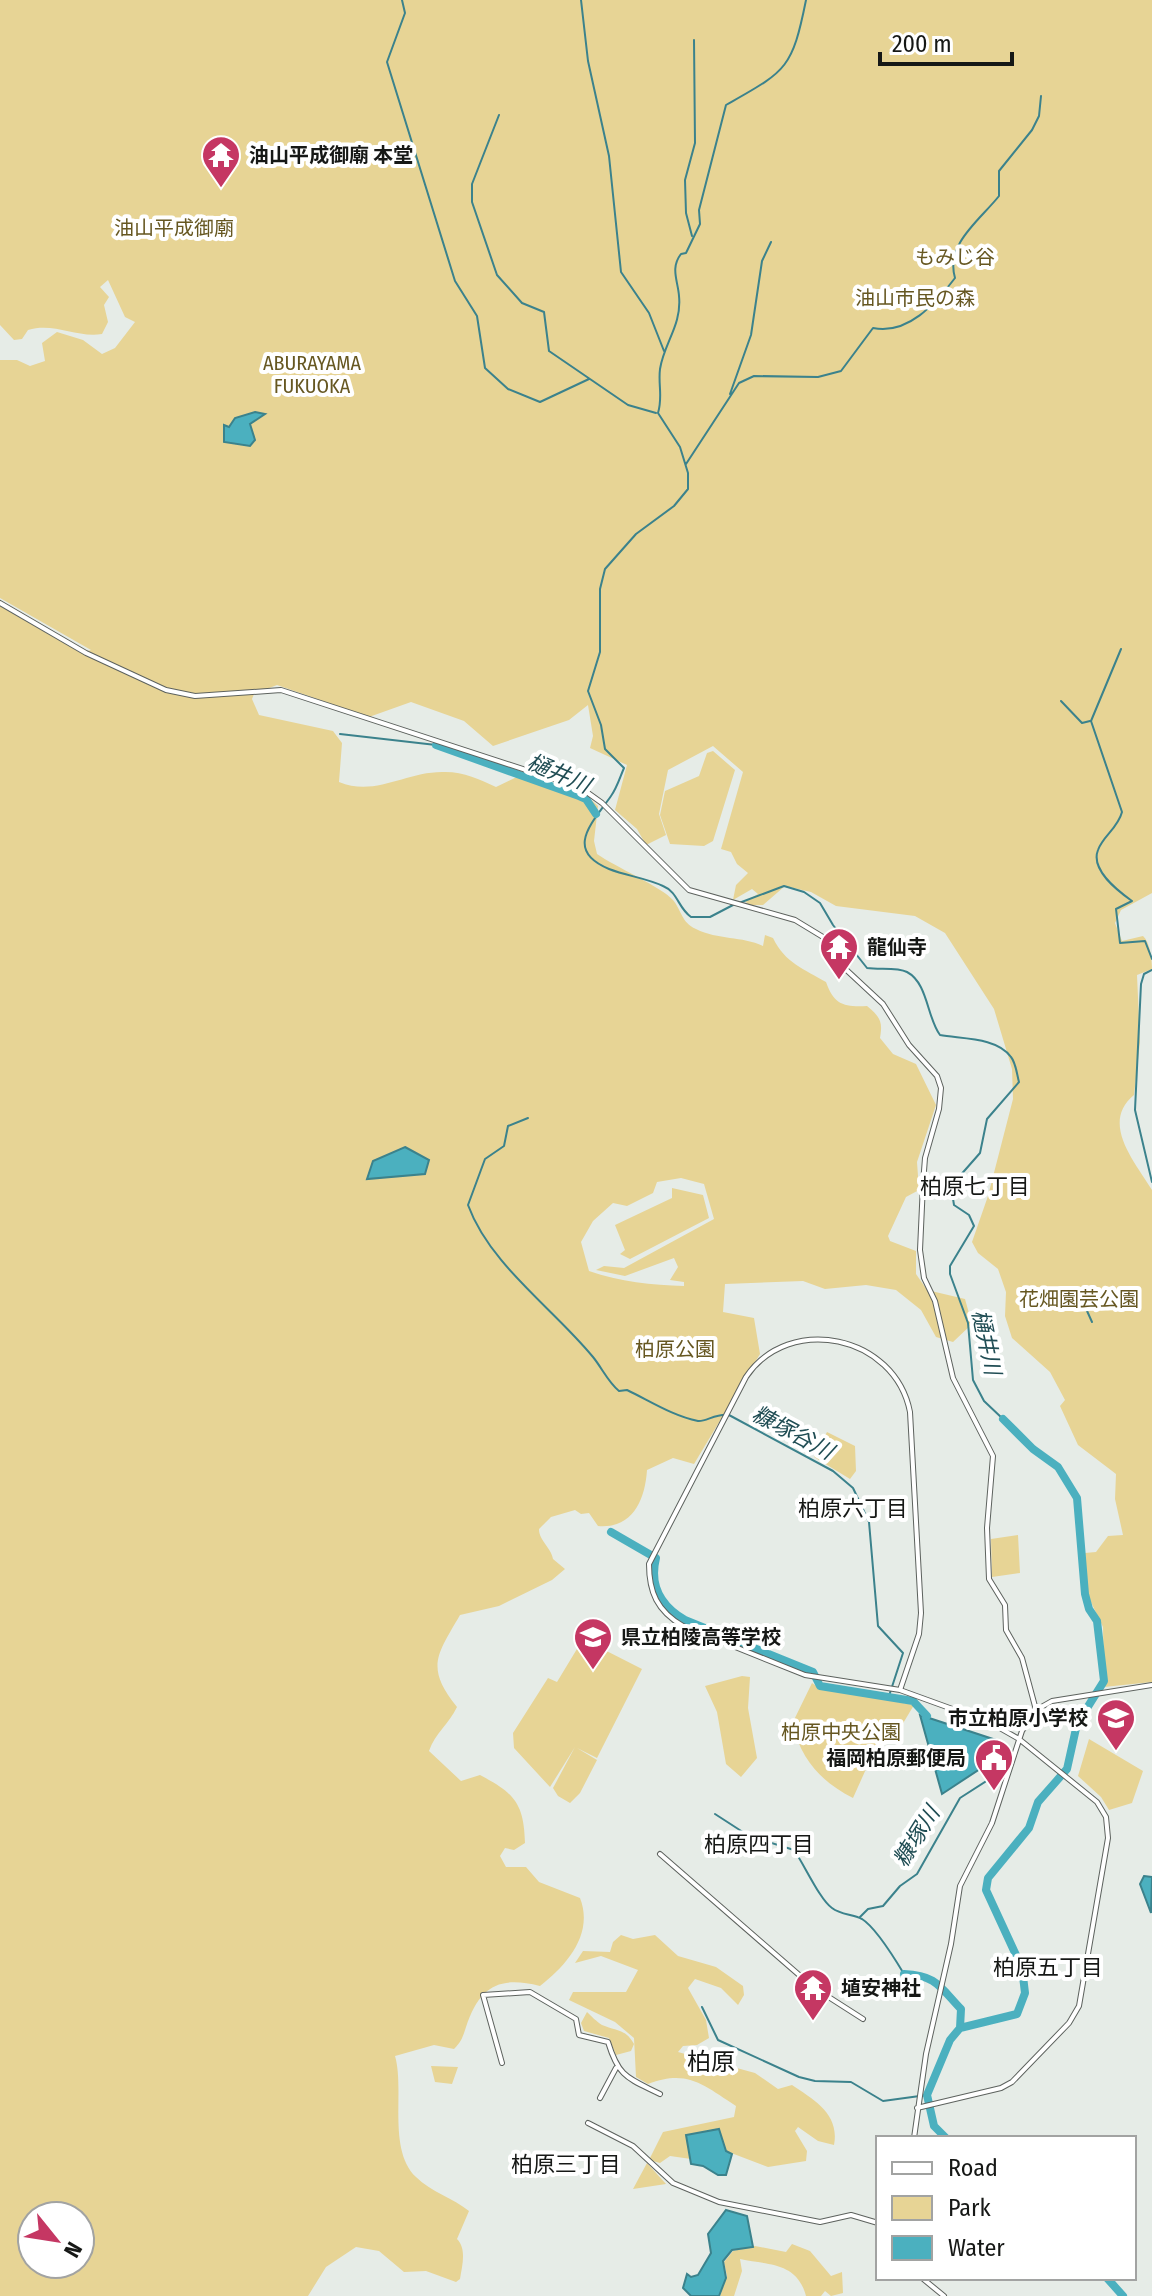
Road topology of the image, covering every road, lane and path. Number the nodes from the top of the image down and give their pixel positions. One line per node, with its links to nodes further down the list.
1 (0, 603): 4 (street)
2 (1152, 1685): 4 (street)
3 (894, 1689): 3 (street); 5 (street)
4 (1036, 1710): 5 (street)
5 (1019, 1739): 12 (street); 12 (street)
6 (660, 1854): 7 (street)
7 (863, 2019)
8 (502, 2063): 9 (street)
9 (616, 2068): 10 (street); 11 (street)
10 (660, 2094)
11 (600, 2098)
12 (919, 2108): 14 (street)
13 (588, 2123): 15 (street)
14 (914, 2136)
15 (876, 2222)
16 (924, 2280): 17 (street)
17 (944, 2296)

